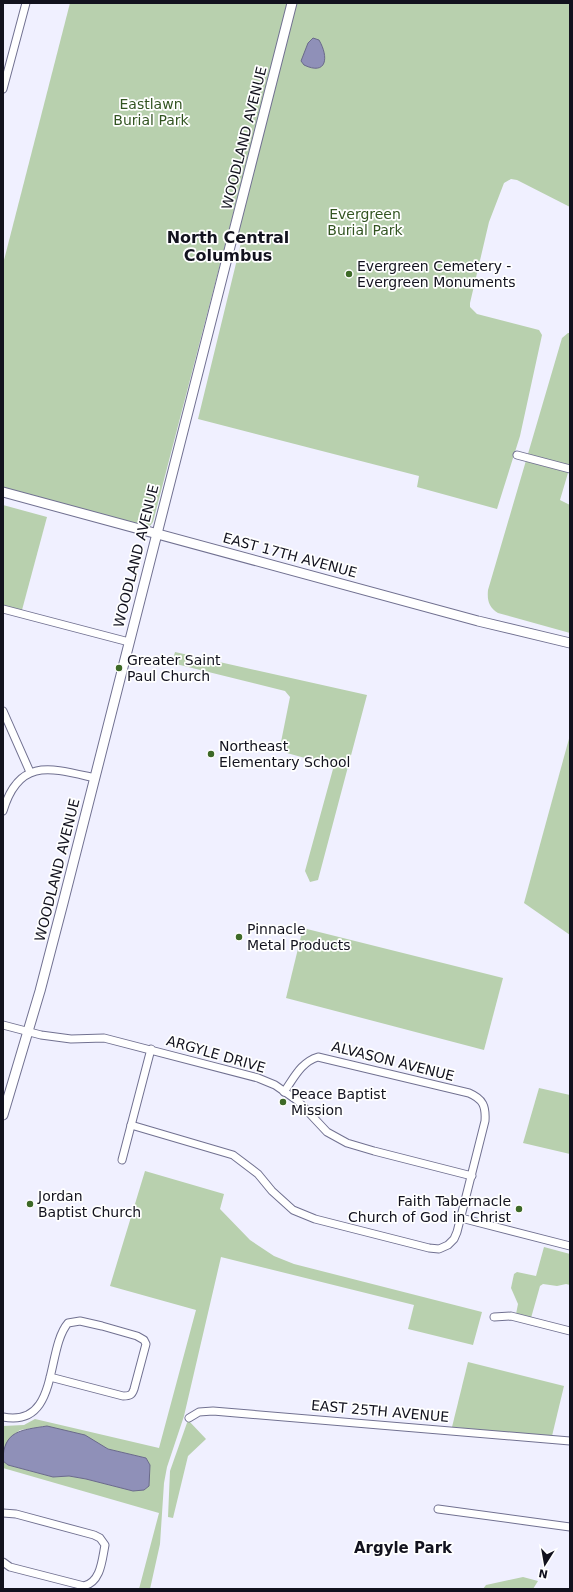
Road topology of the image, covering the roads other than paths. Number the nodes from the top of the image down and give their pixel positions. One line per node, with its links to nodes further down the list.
1 (26, 3): 3 (street)
2 (292, 3): 7 (street, WOODLAND AVENUE)
3 (3, 89)
4 (517, 455): 5 (street)
5 (570, 468)
6 (3, 492): 7 (street, EAST 17TH AVENUE)
7 (156, 534): 9 (street, WOODLAND AVENUE); 10 (street, EAST 17TH AVENUE)
8 (3, 609): 9 (street)
9 (130, 642): 13 (street, WOODLAND AVENUE)
10 (570, 643)
11 (3, 711): 12 (street)
12 (30, 772): 13 (street); 14 (street)
13 (94, 778): 16 (street, WOODLAND AVENUE)
14 (3, 811)
15 (3, 1025): 16 (street, ARGYLE DRIVE)
16 (28, 1032): 17 (street, ARGYLE DRIVE); 19 (street, WOODLAND AVENUE)
17 (151, 1049): 18 (street, ARGYLE DRIVE); 20 (street)
18 (284, 1092): 22 (street, ARGYLE DRIVE); 22 (street, ALVASON AVENUE)
19 (3, 1115)
20 (131, 1125): 21 (street); 23 (street)
21 (122, 1160)
22 (472, 1176): 23 (street)
23 (461, 1218): 24 (street)
24 (570, 1244)
25 (494, 1317): 26 (street)
26 (570, 1332)
27 (50, 1377): 27 (street); 28 (street)
28 (3, 1417)
29 (189, 1418): 30 (street, EAST 25TH AVENUE)
30 (570, 1441)
31 (438, 1509): 33 (street)
32 (3, 1513): 34 (street)
33 (570, 1526)
34 (3, 1562)

